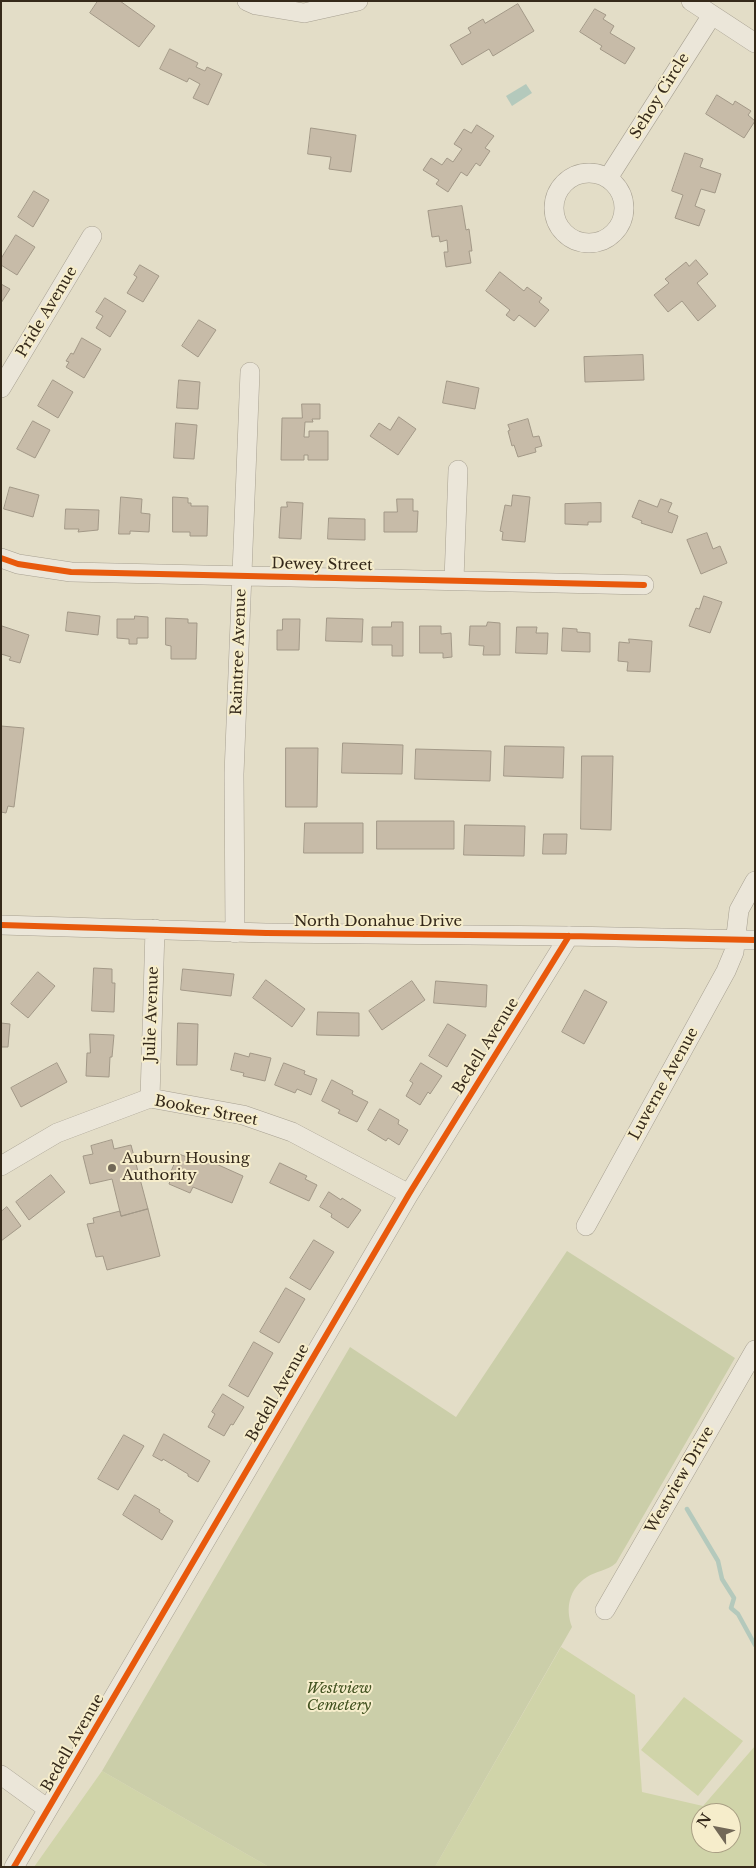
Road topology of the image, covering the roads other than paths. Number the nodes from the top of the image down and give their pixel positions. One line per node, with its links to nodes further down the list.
1 (246, 1): 2 (street)
2 (358, 1)
3 (691, 1): 4 (street)
4 (712, 14): 5 (street); 6 (street, Sehoy Circle)
5 (755, 43)
6 (608, 178)
7 (92, 236): 9 (street, Pride Avenue)
8 (250, 372): 12 (street, Raintree Avenue)
9 (1, 388)
10 (458, 470): 13 (street)
11 (1, 558): 12 (street, Dewey Street)
12 (242, 576): 13 (street, Dewey Street); 18 (street, Raintree Avenue)
13 (454, 580): 14 (street, Dewey Street)
14 (644, 584)
15 (755, 881): 20 (street, Luverne Avenue)
16 (1, 926): 17 (street, North Donahue Drive)
17 (154, 929): 18 (street, North Donahue Drive); 22 (street, Julie Avenue)
18 (235, 933): 19 (street, North Donahue Drive)
19 (569, 936): 20 (street, North Donahue Drive); 24 (street, Bedell Avenue)
20 (735, 940): 21 (street, North Donahue Drive); 25 (street, Luverne Avenue)
21 (755, 940)
22 (150, 1098): 23 (street, Booker Street); 24 (street, Booker Street)
23 (1, 1166)
24 (409, 1194): 29 (street, Bedell Avenue)
25 (586, 1226)
26 (755, 1350): 27 (street, Westview Drive)
27 (605, 1610)
28 (1, 1775): 29 (street)
29 (48, 1809): 30 (street, Bedell Avenue)
30 (14, 1867)

